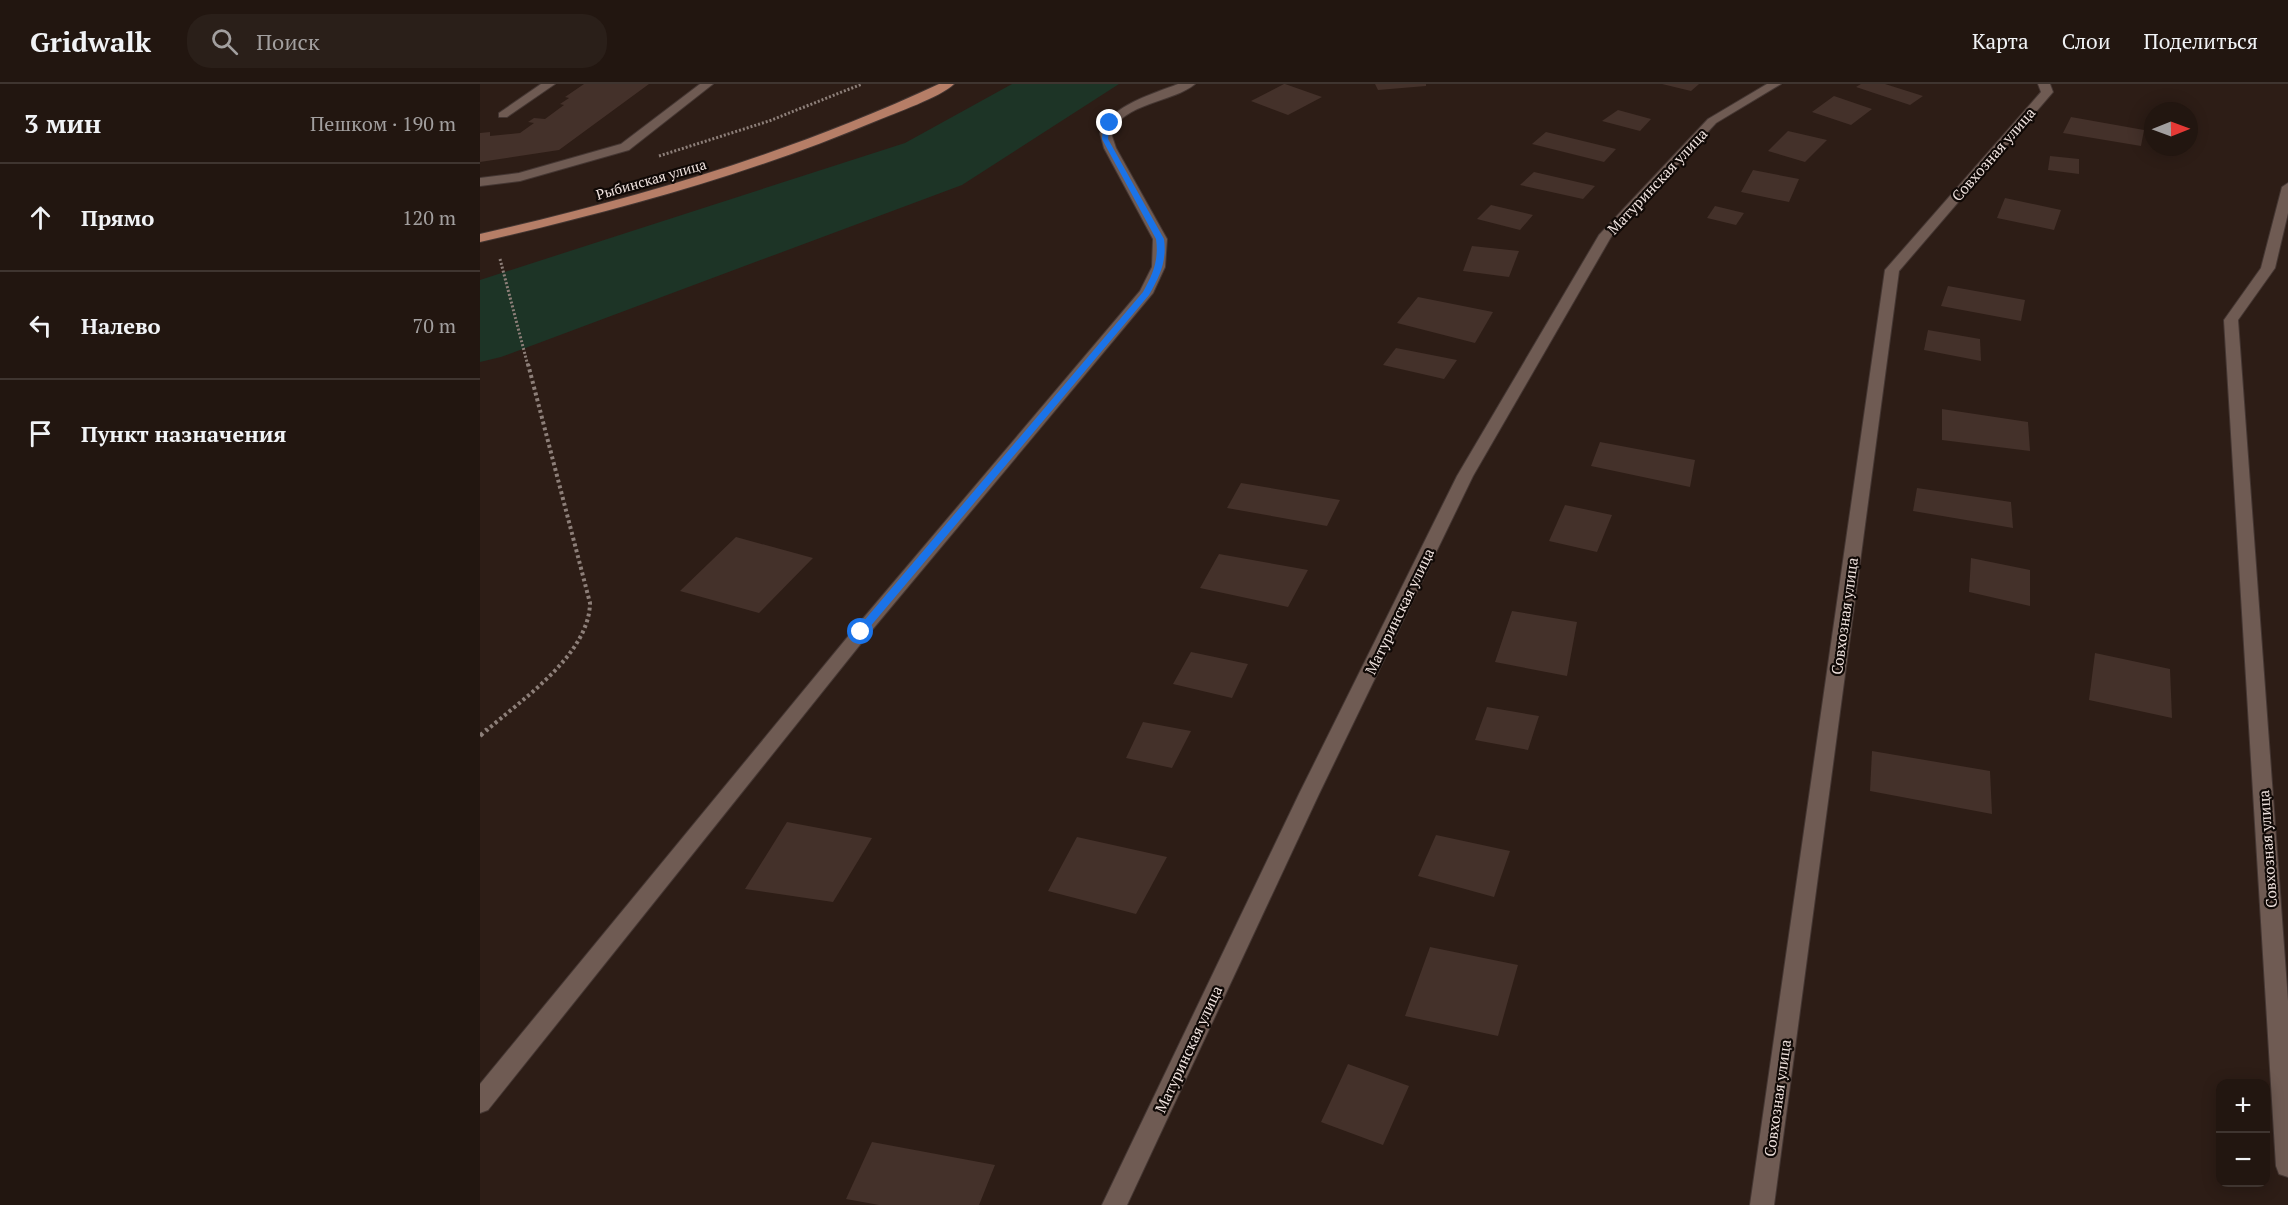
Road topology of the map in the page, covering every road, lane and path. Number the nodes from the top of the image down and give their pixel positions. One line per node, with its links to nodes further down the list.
1 (549, 84): 8 (street)
2 (707, 84): 10 (street)
3 (862, 84): 9 (path)
4 (948, 84): 12 (main road, Рыбинская улица)
5 (1189, 84): 15 (street)
6 (1775, 84): 17 (street, Матуринская улица)
7 (2044, 84): 18 (street, Совхозная улица)
8 (503, 115)
9 (659, 156)
10 (480, 182)
11 (2288, 187): 16 (street, Совхозная улица)
12 (494, 235): 13 (main road, Рыбинская улица); 14 (path)
13 (480, 237)
14 (480, 736)
15 (480, 1102)
16 (2288, 1166)
17 (1114, 1205)
18 (1762, 1205)

